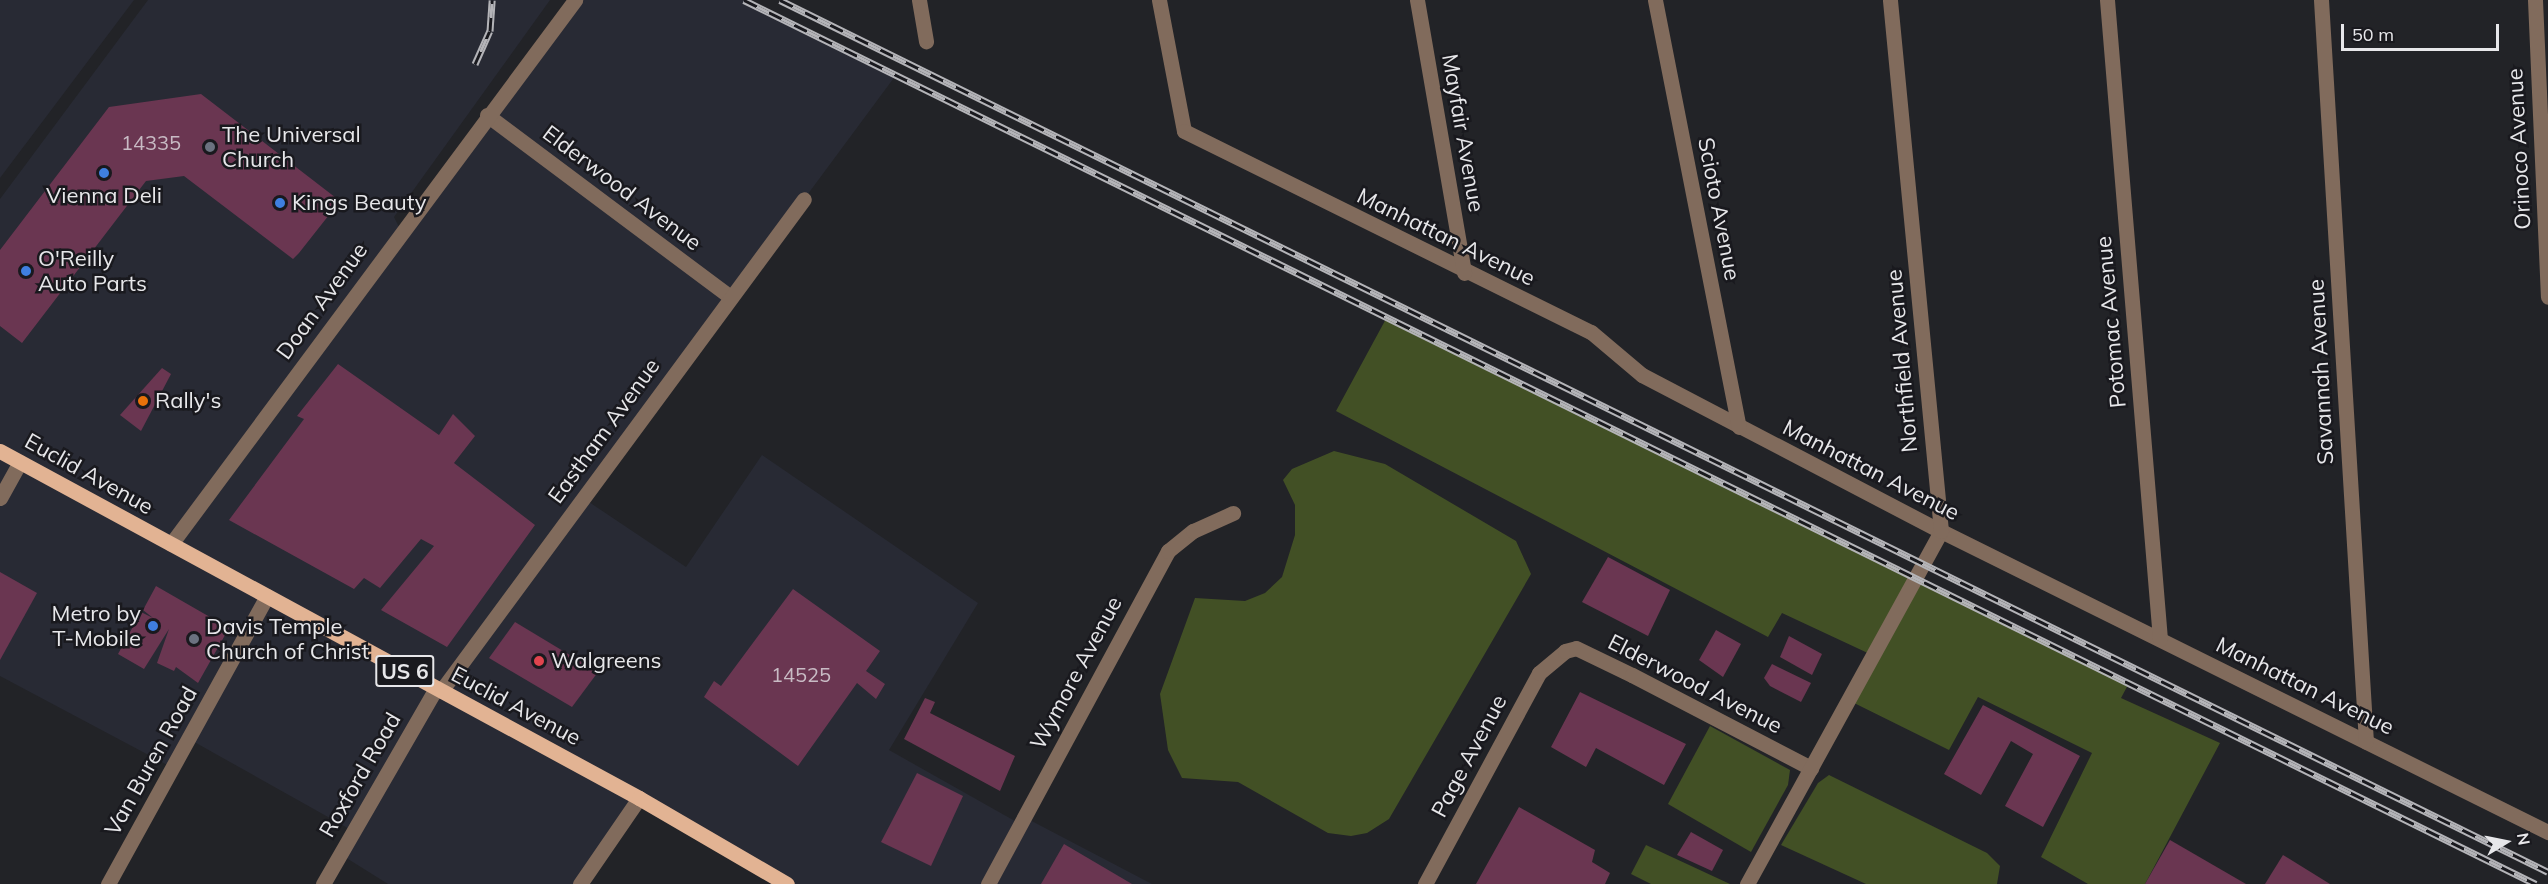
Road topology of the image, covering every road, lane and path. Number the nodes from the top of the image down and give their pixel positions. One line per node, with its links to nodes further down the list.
1 (575, 0): 11 (street, Doan Avenue)
2 (918, 0): 10 (street)
3 (1158, 0): 13 (street, Manhattan Avenue)
4 (1417, 0): 13 (street, Mayfair Avenue)
5 (1655, 0): 16 (street, Scioto Avenue)
6 (1890, 0): 21 (street, Northfield Avenue)
7 (2107, 0): 24 (street, Potomac Avenue)
8 (2321, 0): 27 (street, Savannah Avenue)
9 (2535, 0): 15 (street, Orinoco Avenue)
10 (926, 41)
11 (487, 115): 14 (street, Elderwood Avenue); 22 (street, Doan Avenue)
12 (804, 199): 14 (street, Eastham Avenue)
13 (1464, 273): 16 (street, Manhattan Avenue)
14 (730, 297): 26 (street, Eastham Avenue)
15 (2548, 297)
16 (1739, 428): 21 (street, Manhattan Avenue)
17 (0, 451): 18 (main road, Euclid Avenue / US 6)
18 (20, 462): 19 (street); 22 (main road, Euclid Avenue / US 6)
19 (0, 498)
20 (1233, 513): 35 (street, Wymore Avenue)
21 (1941, 531): 24 (street, Manhattan Avenue); 28 (street)
22 (171, 544): 23 (main road, Euclid Avenue / US 6)
23 (267, 596): 26 (main road, Euclid Avenue / US 6); 31 (street, Van Buren Road)
24 (2160, 639): 27 (street, Manhattan Avenue)
25 (1558, 653): 28 (street, Elderwood Avenue); 36 (street, Page Avenue)
26 (439, 690): 29 (main road, Euclid Avenue / US 6); 32 (street, Roxford Road)
27 (2366, 742): 30 (street, Manhattan Avenue)
28 (1811, 768): 37 (street)
29 (639, 798): 33 (street); 34 (main road, Euclid Avenue / US 6)
30 (2548, 832)
31 (108, 884)
32 (322, 884)
33 (580, 884)
34 (787, 884)
35 (988, 884)
36 (1425, 884)
37 (1747, 884)

